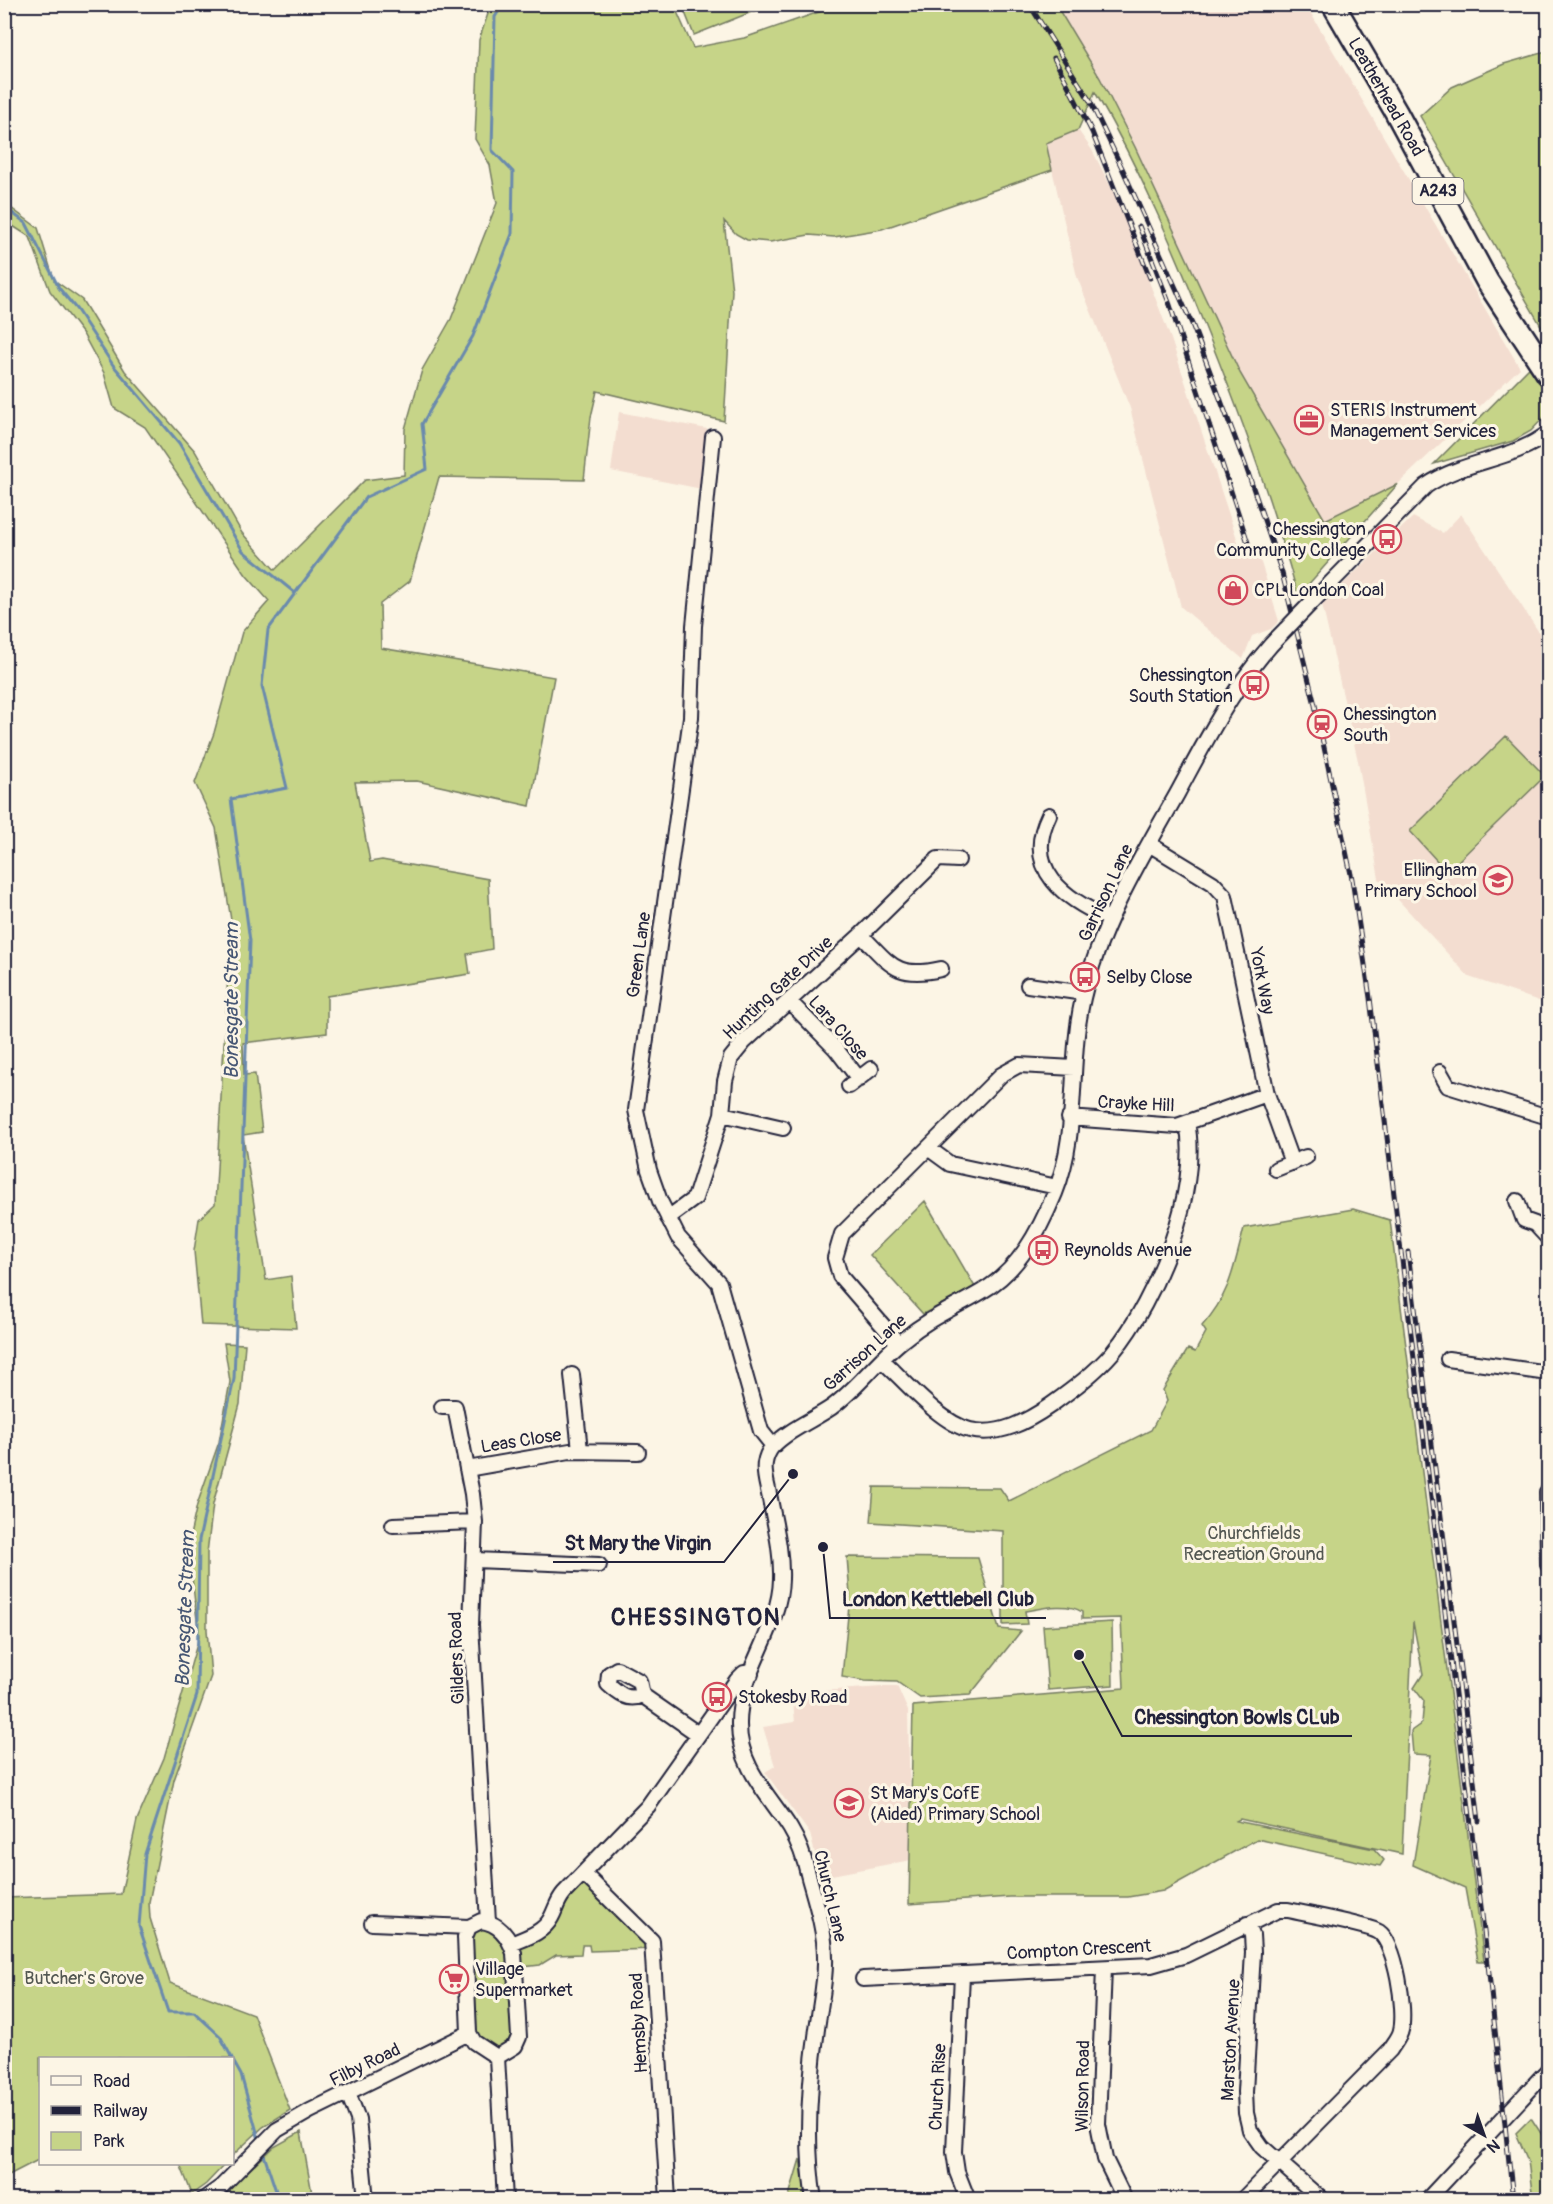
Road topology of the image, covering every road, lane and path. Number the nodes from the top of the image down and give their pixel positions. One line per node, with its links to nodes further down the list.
1 (1333, 4): 2 (highway, Leatherhead Road / A243)
2 (1548, 374)
3 (1548, 433): 6 (street, Garrison Lane, bridge)
4 (713, 437): 29 (street, Green Lane)
5 (1049, 815): 8 (street)
6 (1149, 844): 8 (street, Garrison Lane); 17 (street, York Way)
7 (958, 860): 9 (street, Hunting Gate Drive)
8 (1110, 920): 12 (street, Garrison Lane)
9 (861, 935): 10 (street); 13 (street, Hunting Gate Drive)
10 (941, 969)
11 (1028, 985): 12 (street)
12 (1084, 993): 14 (street, Garrison Lane)
13 (789, 1001): 15 (street, Lara Close); 18 (street, Hunting Gate Drive)
14 (1074, 1068): 20 (street, Garrison Lane); 23 (street)
15 (871, 1069)
16 (1440, 1072): 19 (street)
17 (1267, 1094): 21 (street, Crayke Hill); 25 (street, York Way)
18 (722, 1114): 22 (street); 29 (street, Hunting Gate Drive)
19 (1548, 1117)
20 (1069, 1118): 21 (street, Crayke Hill); 27 (street, Garrison Lane)
21 (1187, 1123): 33 (street)
22 (783, 1128)
23 (928, 1148): 27 (street); 31 (street)
24 (1306, 1157): 25 (street)
25 (1292, 1163): 26 (street)
26 (1276, 1168)
27 (1057, 1188): 31 (street, Garrison Lane)
28 (1517, 1201): 30 (street)
29 (668, 1218): 37 (street, Green Lane)
30 (1548, 1238)
31 (898, 1343): 33 (street, Garrison Lane)
32 (1448, 1359): 34 (street)
33 (882, 1360): 37 (street, Garrison Lane)
34 (1548, 1373)
35 (572, 1375): 38 (street, Leas Close)
36 (455, 1406): 40 (street, Gilders Road)
37 (773, 1446): 47 (street, Church Lane)
38 (580, 1450): 39 (street, Leas Close); 40 (street, Leas Close)
39 (638, 1452)
40 (467, 1469): 43 (street, Gilders Road)
41 (1547, 1492): 45 (street)
42 (401, 1520): 43 (street)
43 (475, 1522): 44 (street, Gilders Road)
44 (476, 1560): 46 (street); 53 (street, Gilders Road)
45 (1548, 1564)
46 (599, 1565)
47 (751, 1674): 49 (street); 50 (street, Church Lane)
48 (642, 1695): 51 (street)
49 (713, 1713): 50 (street); 51 (street)
50 (739, 1720): 71 (street, Church Lane)
51 (698, 1734): 52 (street)
52 (584, 1874): 57 (street); 70 (street, Hemsby Road)
53 (488, 1922): 56 (street); 57 (street)
54 (372, 1923): 56 (street)
55 (1247, 1924): 58 (street, Compton Crescent); 66 (street, Marston Avenue); 66 (street, Compton Crescent)
56 (469, 1927): 61 (street)
57 (511, 1944): 62 (street)
58 (1104, 1968): 59 (street, Compton Crescent); 73 (street, Wilson Road)
59 (962, 1974): 60 (street, Compton Crescent); 72 (street, Church Rise)
60 (863, 1979)
61 (469, 2033): 62 (street); 65 (street, Filby Road)
62 (496, 2057): 69 (street)
63 (1548, 2070): 76 (street)
64 (1548, 2082): 77 (street)
65 (348, 2093): 67 (street, Filby Road); 68 (street)
66 (1279, 2162): 74 (street, Compton Crescent); 75 (street, Marston Avenue)
67 (203, 2199)
68 (366, 2199)
69 (506, 2199)
70 (668, 2199)
71 (814, 2199)
72 (969, 2199)
73 (1125, 2199)
74 (1242, 2199)
75 (1322, 2199)
76 (1427, 2199)
77 (1439, 2199)

